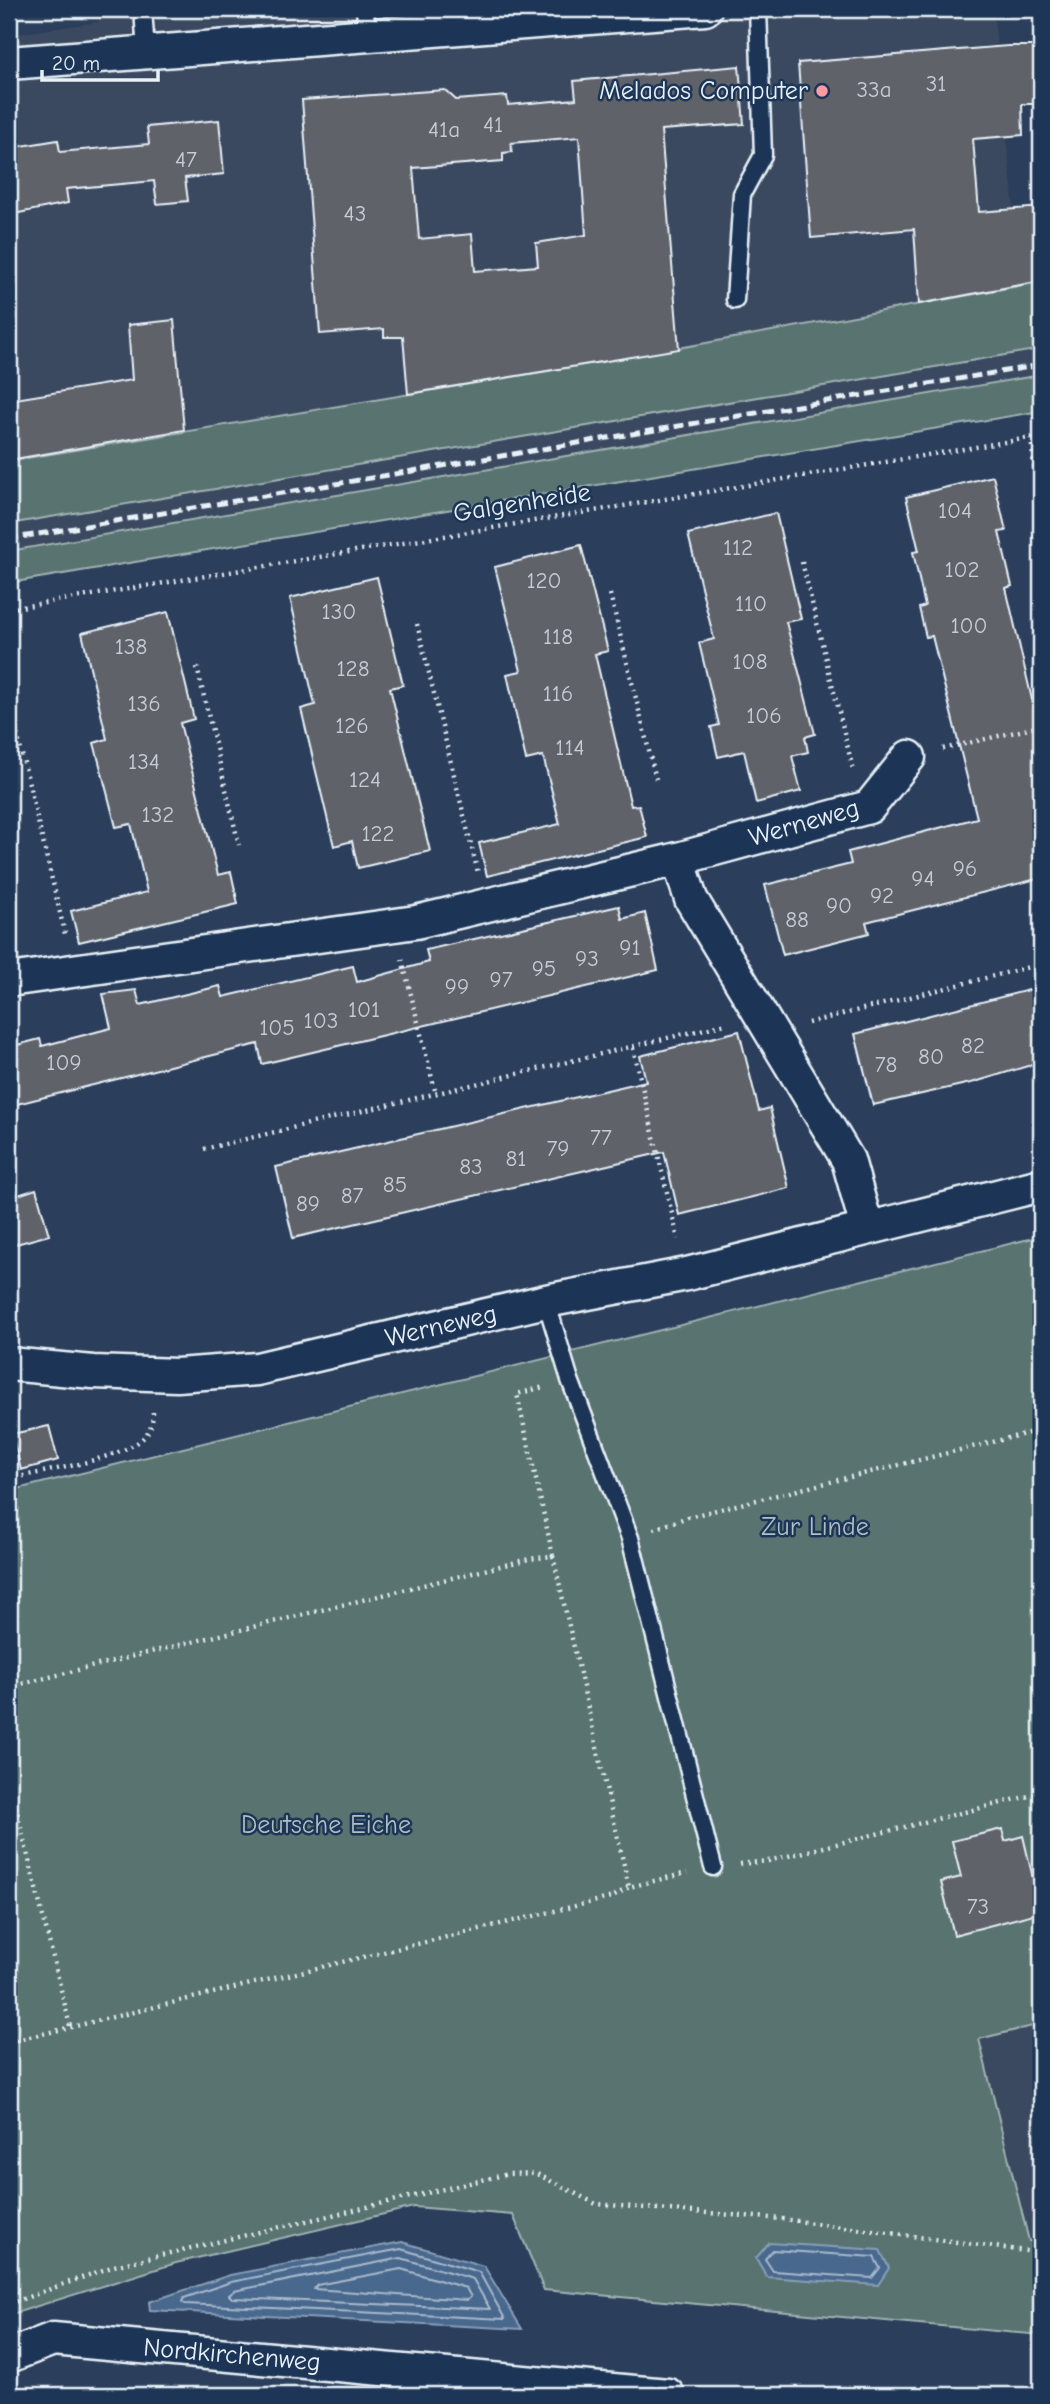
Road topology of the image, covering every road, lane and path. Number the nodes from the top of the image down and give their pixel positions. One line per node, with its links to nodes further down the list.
1 (143, 9): 6 (lane)
2 (705, 9): 4 (street)
3 (758, 9): 8 (lane)
4 (545, 15): 5 (street)
5 (366, 22): 6 (street)
6 (146, 52): 7 (street)
7 (9, 63)
8 (735, 300)
9 (1041, 436): 10 (path, Galgenheide)
10 (1031, 438): 11 (path); 14 (path, Galgenheide)
11 (1041, 529)
12 (802, 562): 21 (path)
13 (610, 594): 20 (path)
14 (9, 608)
15 (417, 624): 24 (path)
16 (197, 667): 22 (path)
17 (9, 700): 27 (path)
18 (1041, 726): 19 (path)
19 (909, 757): 21 (street, Werneweg)
20 (656, 779)
21 (863, 809): 23 (street, Werneweg)
22 (239, 845)
23 (678, 859): 24 (street, Werneweg); 29 (street)
24 (486, 904): 25 (street, Werneweg)
25 (393, 925): 27 (street, Werneweg); 31 (path)
26 (1041, 964): 29 (path)
27 (74, 969): 28 (street, Werneweg)
28 (9, 980)
29 (764, 1023): 30 (path); 34 (street)
30 (633, 1048): 31 (path); 35 (path)
31 (436, 1094): 32 (path)
32 (204, 1149)
33 (1041, 1185): 34 (street, Werneweg)
34 (867, 1228): 35 (street, Werneweg)
35 (687, 1274): 36 (street, Werneweg)
36 (546, 1301): 38 (street, Werneweg); 39 (lane)
37 (9, 1364): 38 (street, Werneweg)
38 (155, 1375): 41 (path)
39 (570, 1380): 42 (lane); 43 (path)
40 (1041, 1430): 42 (path)
41 (9, 1479)
42 (630, 1538): 47 (lane)
43 (553, 1556): 44 (path); 48 (path)
44 (9, 1687)
45 (9, 1779): 49 (path)
46 (1041, 1793): 47 (path)
47 (713, 1867): 48 (path)
48 (629, 1887): 49 (path)
49 (71, 2027): 50 (path)
50 (9, 2042)
51 (1041, 2253): 52 (path)
52 (9, 2304)
53 (9, 2356): 54 (street, Nordkirchenweg)
54 (668, 2395)

